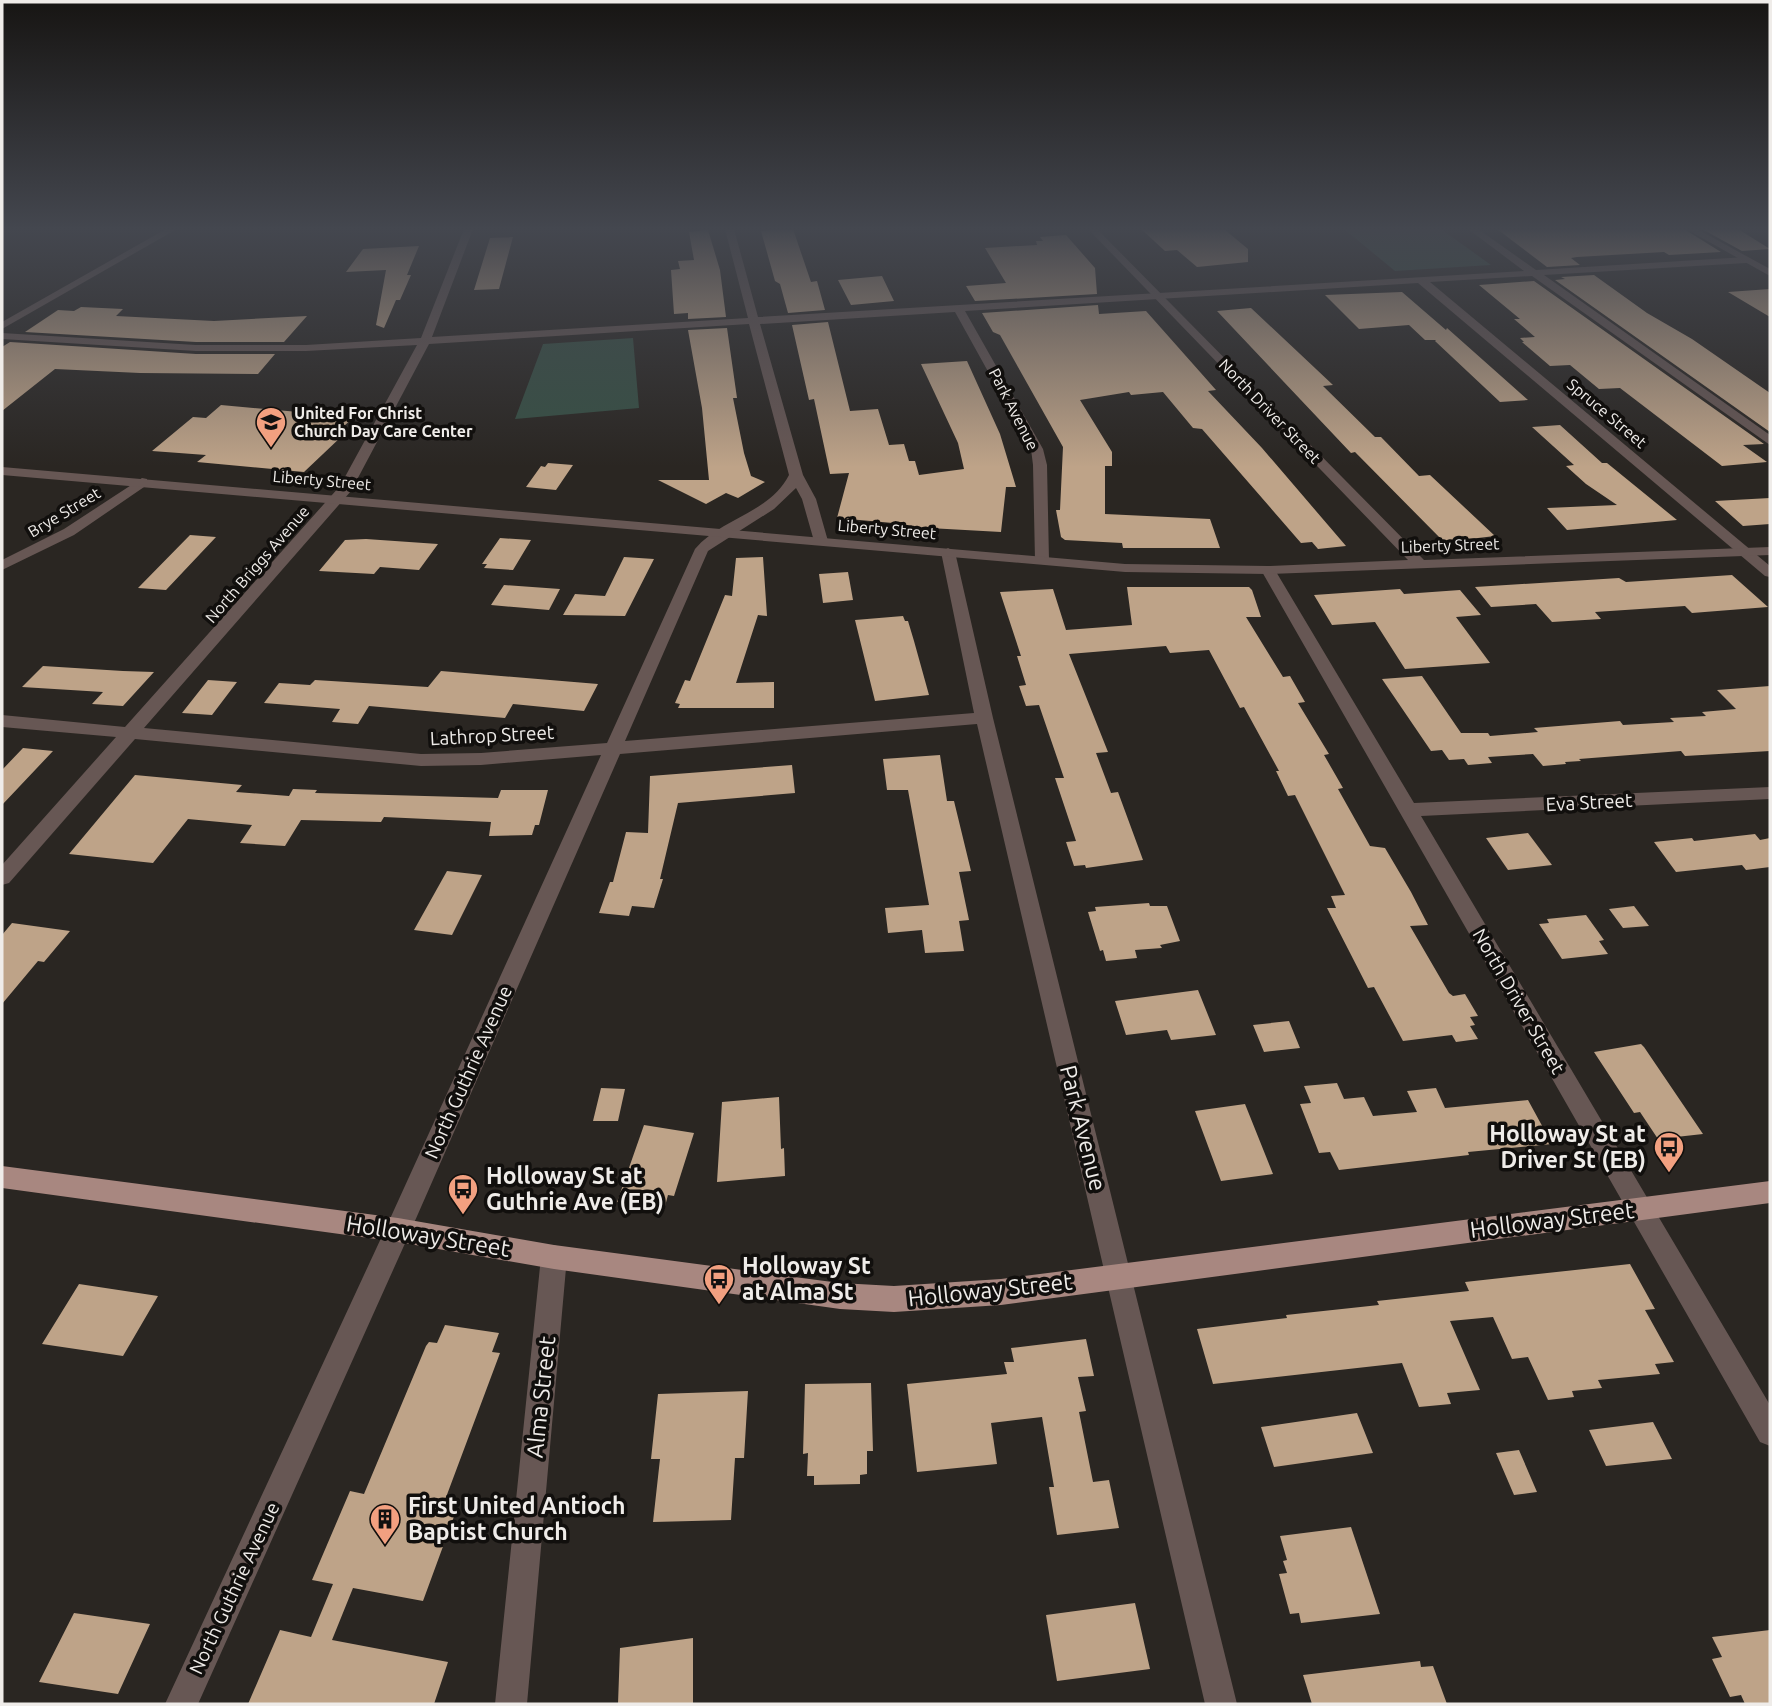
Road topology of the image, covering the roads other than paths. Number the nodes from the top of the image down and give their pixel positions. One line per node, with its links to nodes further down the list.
1 (32, 309): 10 (street)
2 (437, 309): 12 (street, North Briggs Avenue)
3 (751, 309): 9 (street)
4 (959, 309): 5 (street); 9 (street); 23 (street, Park Avenue)
5 (965, 309)
6 (1171, 309): 24 (street, North Driver Street)
7 (1455, 309): 22 (street, Spruce Street)
8 (1585, 309): 13 (street)
9 (754, 321): 12 (street); 15 (street)
10 (2, 326)
11 (2, 336): 12 (street)
12 (425, 341): 17 (street, North Briggs Avenue)
13 (1770, 441)
14 (2, 471): 16 (street, Liberty Street)
15 (796, 475): 18 (street, North Guthrie Avenue); 19 (street)
16 (142, 482): 17 (street, Liberty Street); 25 (street, Brye Street)
17 (337, 499): 18 (street, Liberty Street); 30 (street, North Briggs Avenue)
18 (723, 532): 19 (street, Liberty Street); 31 (street, North Guthrie Avenue)
19 (821, 541): 21 (street, Liberty Street)
20 (1770, 551): 22 (street, Liberty Street)
21 (948, 552): 23 (street, Liberty Street); 28 (street, Park Avenue)
22 (1747, 552): 24 (street, Liberty Street); 27 (street, Spruce Street)
23 (1042, 560): 26 (street, Liberty Street)
24 (1419, 563): 26 (street, Liberty Street)
25 (2, 566)
26 (1268, 570): 33 (street, North Driver Street)
27 (1770, 573)
28 (984, 718): 31 (street, Lathrop Street); 40 (street, Park Avenue)
29 (2, 720): 30 (street, Lathrop Street)
30 (130, 734): 31 (street, Lathrop Street); 34 (street, North Briggs Avenue)
31 (611, 749): 38 (street, North Guthrie Avenue)
32 (1770, 793): 33 (street, Eva Street)
33 (1408, 810): 37 (street, North Driver Street)
34 (2, 878)
35 (2, 1177): 38 (main road, Holloway Street)
36 (1770, 1192): 37 (main road, Holloway Street)
37 (1640, 1208): 40 (main road, Holloway Street); 41 (street, North Driver Street)
38 (398, 1230): 39 (main road, Holloway Street); 42 (street, North Guthrie Avenue)
39 (554, 1257): 40 (main road, Holloway Street); 43 (street, Alma Street)
40 (1119, 1276): 44 (street, Park Avenue)
41 (1770, 1432)
42 (181, 1704)
43 (510, 1704)
44 (1221, 1704)

